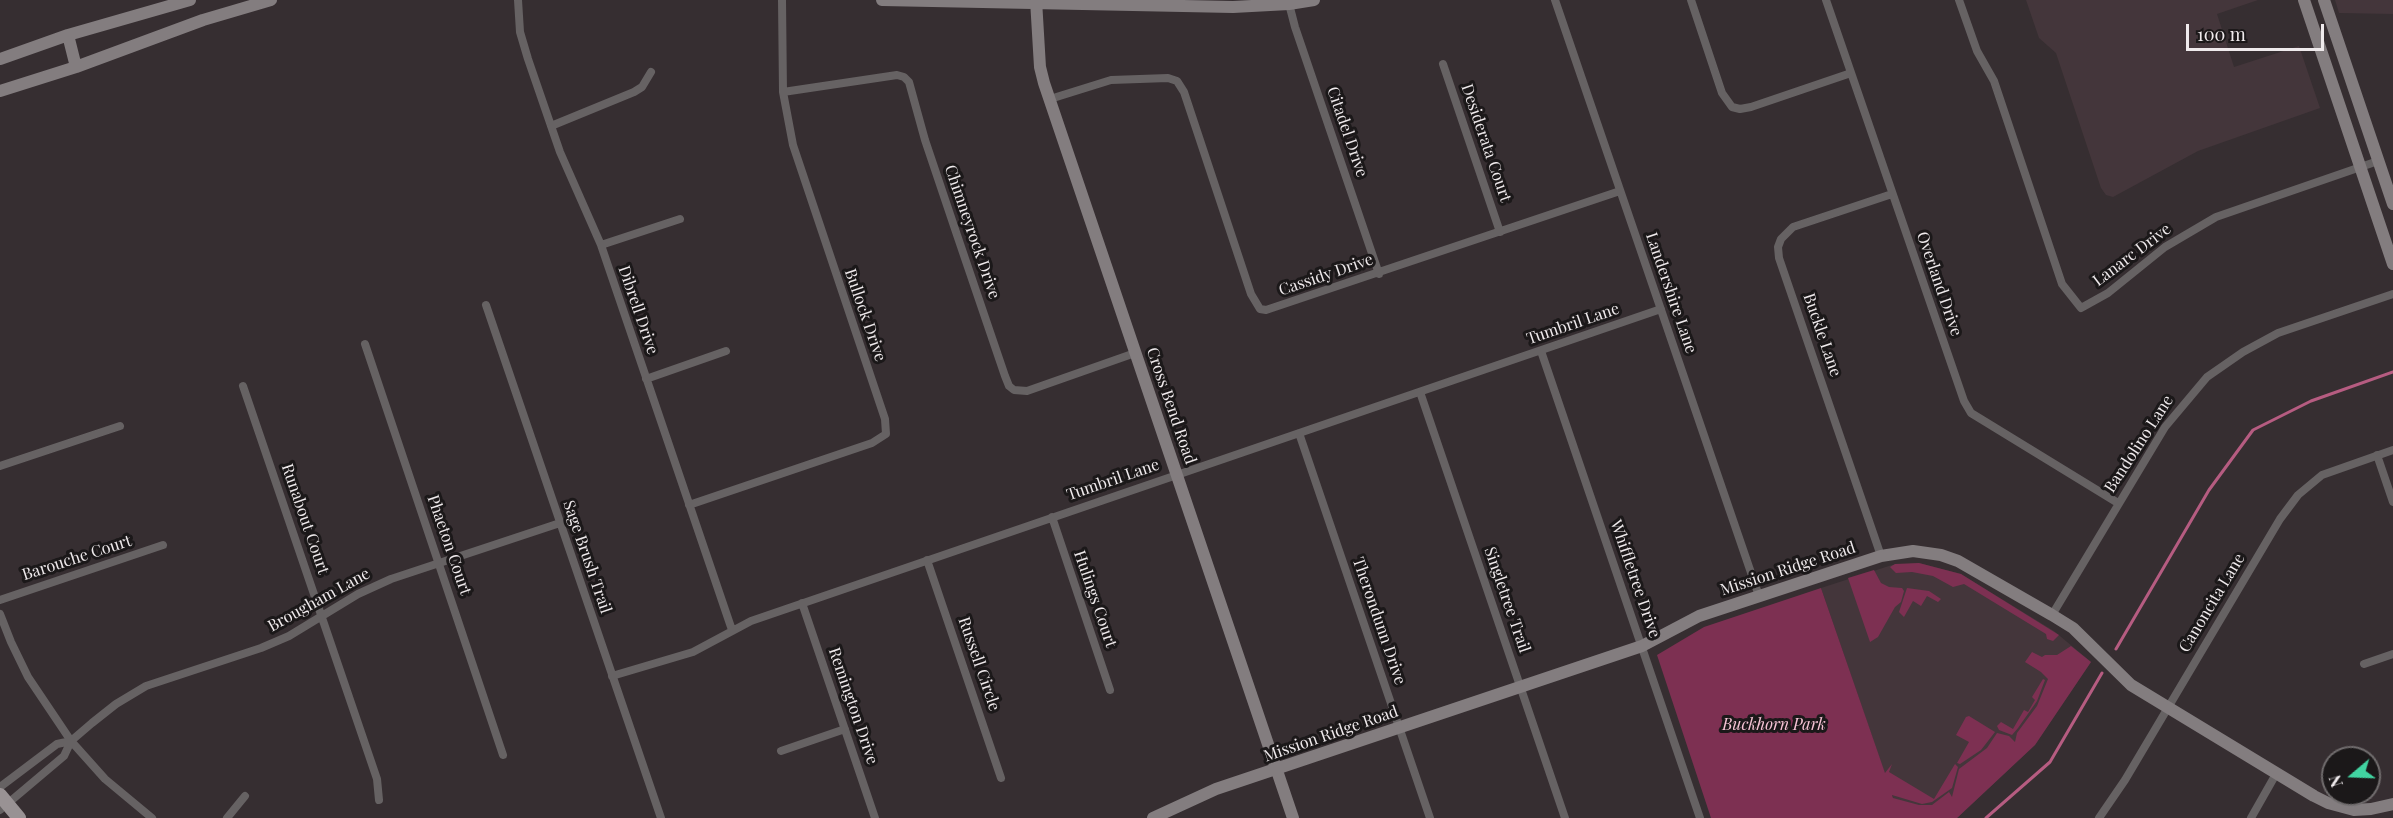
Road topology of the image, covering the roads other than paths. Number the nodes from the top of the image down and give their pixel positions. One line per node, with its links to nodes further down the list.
1 (190, 0): 16 (street)
2 (271, 0): 19 (street)
3 (518, 0): 25 (street, Dibrell Drive)
4 (782, 0): 23 (street, Bullock Drive)
5 (882, 0): 13 (street)
6 (1314, 0): 15 (street)
7 (1556, 0): 28 (street, Landershire Lane)
8 (1691, 0): 21 (street)
9 (1826, 0): 21 (street, Overland Drive)
10 (1959, 0): 27 (street, Lanarc Drive)
11 (2304, 0): 27 (street)
12 (2324, 0): 26 (street)
13 (964, 1): 14 (street)
14 (1036, 2): 15 (street); 24 (street, Cross Bend Road)
15 (1288, 2): 35 (street, Citadel Drive)
16 (68, 35): 17 (street); 19 (street)
17 (0, 58)
18 (1443, 64): 32 (street, Desiderata Court)
19 (76, 67): 22 (street)
20 (651, 72): 25 (street)
21 (1851, 74): 29 (street, Overland Drive)
22 (0, 91)
23 (783, 92): 42 (street, Chimneyrock Drive); 54 (street, Bullock Drive)
24 (1050, 99): 35 (street, Cassidy Drive); 42 (street, Cross Bend Road)
25 (551, 126): 33 (street, Dibrell Drive)
26 (2378, 160): 27 (street, Lanarc Drive); 30 (street)
27 (2360, 167): 34 (street)
28 (1620, 190): 32 (street, Cassidy Drive); 38 (street, Landershire Lane)
29 (1892, 194): 53 (street, Overland Drive); 58 (street, Buckle Lane)
30 (2393, 204)
31 (680, 219): 33 (street)
32 (1500, 232): 35 (street, Cassidy Drive)
33 (601, 245): 43 (street, Dibrell Drive)
34 (2393, 264)
35 (1379, 274)
36 (2393, 294): 53 (street, Bandolino Lane)
37 (486, 305): 56 (street, Sage Brush Trail)
38 (1661, 309): 41 (street, Tumbril Lane); 61 (street, Landershire Lane)
39 (365, 344): 60 (street, Phaeton Court)
40 (726, 351): 43 (street)
41 (1541, 351): 45 (street, Tumbril Lane); 68 (street, Whiffletree Drive)
42 (1135, 353): 51 (street, Cross Bend Road)
43 (646, 379): 54 (street, Dibrell Drive)
44 (243, 386): 66 (street, Runabout Court)
45 (1420, 392): 47 (street, Tumbril Lane); 72 (street, Singletree Trail)
46 (120, 426): 50 (street)
47 (1299, 433): 51 (street, Tumbril Lane); 75 (street, Therondunn Drive)
48 (2393, 450): 49 (street, Canoncita Lane)
49 (2377, 455): 52 (street); 74 (street, Canoncita Lane)
50 (0, 466)
51 (1177, 474): 55 (street, Tumbril Lane); 80 (street, Cross Bend Road)
52 (2393, 502)
53 (2118, 503): 65 (street, Bandolino Lane)
54 (689, 505): 67 (street, Dibrell Drive)
55 (1052, 517): 59 (street, Tumbril Lane); 73 (street, Hulings Court)
56 (560, 523): 60 (street, Brougham Lane); 71 (street, Sage Brush Trail)
57 (163, 545): 62 (street, Barouche Court)
58 (1881, 556): 61 (street, Mission Ridge Road); 65 (street, Mission Ridge Road)
59 (927, 560): 63 (street, Tumbril Lane); 82 (street, Russell Circle)
60 (439, 563): 66 (street, Brougham Lane); 79 (street, Phaeton Court)
61 (1759, 596): 68 (street, Mission Ridge Road)
62 (0, 600)
63 (802, 603): 67 (street, Tumbril Lane); 76 (street, Remington Drive)
64 (0, 614): 77 (street)
65 (2052, 615): 74 (street, Mission Ridge Road)
66 (323, 618): 77 (street, Brougham Lane); 85 (street, Runabout Court)
67 (732, 630): 71 (street, Tumbril Lane)
68 (1642, 646): 72 (street, Mission Ridge Road); 98 (street, Whiffletree Drive)
69 (2393, 654): 70 (street)
70 (2364, 664)
71 (612, 676): 92 (street, Sage Brush Trail)
72 (1520, 687): 75 (street, Mission Ridge Road); 97 (street, Singletree Trail)
73 (1110, 690)
74 (2167, 708): 81 (street, Mission Ridge Road); 99 (street, Canoncita Lane)
75 (1400, 728): 80 (street, Mission Ridge Road); 96 (street, Therondunn Drive)
76 (845, 729): 78 (street); 93 (street, Remington Drive)
77 (71, 741): 83 (street, Brougham Lane); 86 (street, Brougham Lane); 90 (street)
78 (781, 751)
79 (503, 755)
80 (1276, 769): 94 (street, Mission Ridge Road); 95 (street, Cross Bend Road)
81 (2276, 774): 88 (street, Mission Ridge Road); 100 (street)
82 (1001, 778)
83 (0, 787)
84 (245, 796): 91 (street)
85 (379, 800)
86 (2, 803): 89 (main road)
87 (2393, 804): 88 (street, Mission Ridge Road)
88 (2371, 814)
89 (19, 818)
90 (152, 818)
91 (227, 818)
92 (662, 818)
93 (875, 818)
94 (1153, 818)
95 (1293, 818)
96 (1430, 818)
97 (1565, 818)
98 (1700, 818)
99 (2099, 818)
100 (2251, 818)

